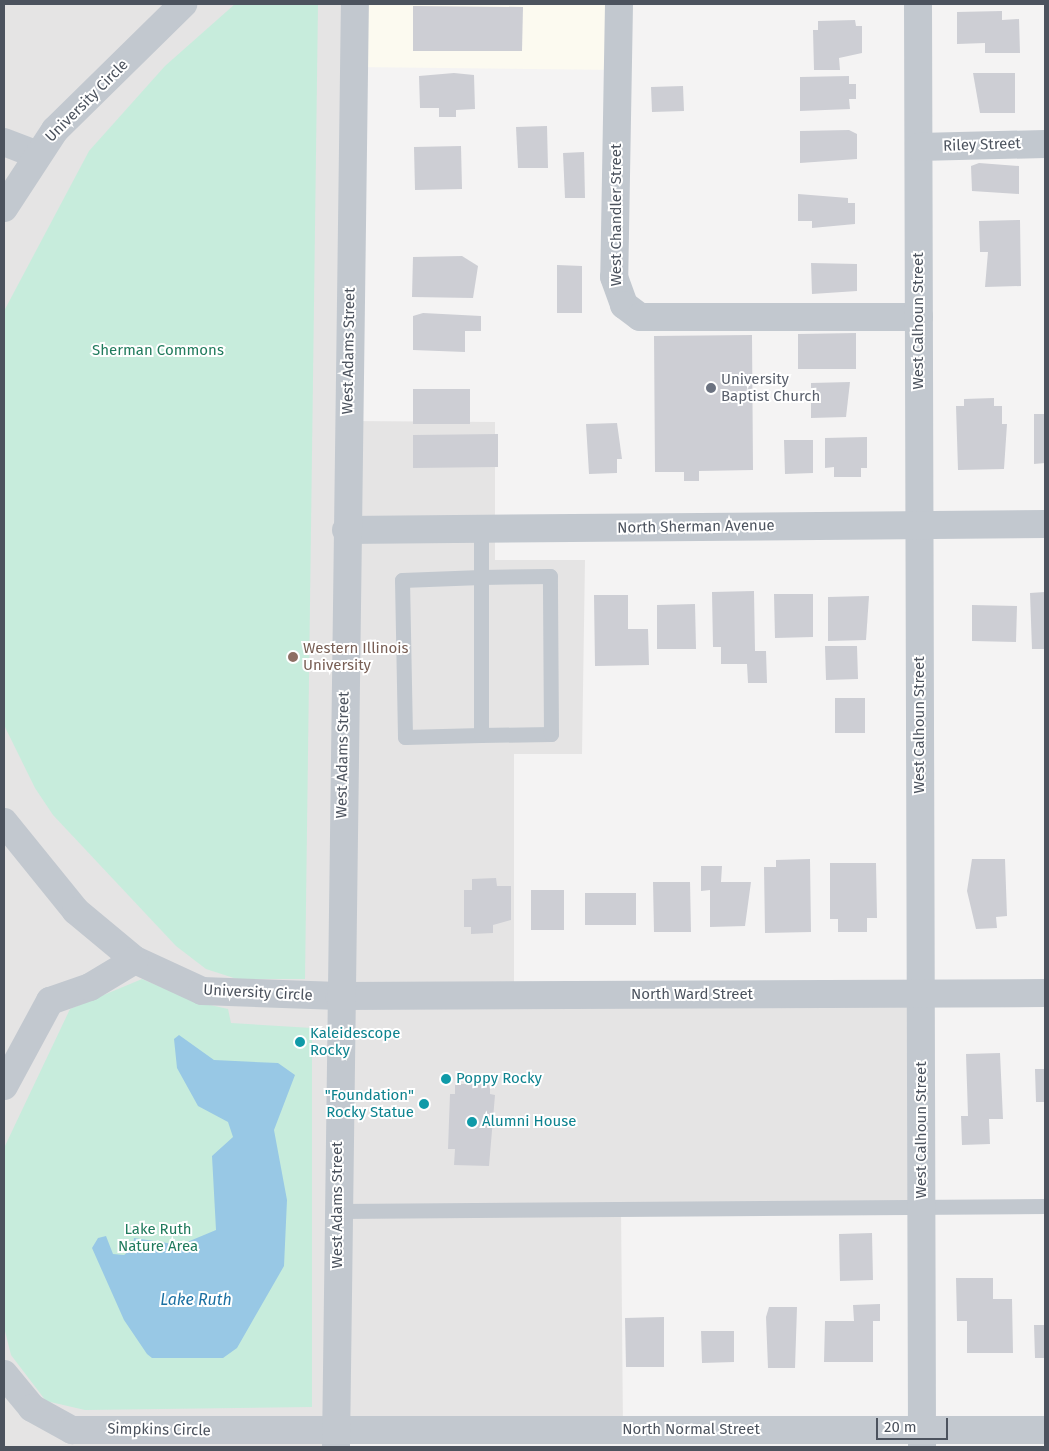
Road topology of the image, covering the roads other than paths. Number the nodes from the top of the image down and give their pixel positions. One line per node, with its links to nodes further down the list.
1 (183, 4): 8 (street, University Circle)
2 (355, 4): 14 (street, West Adams Street)
3 (620, 4): 10 (street, West Chandler Street)
4 (918, 4): 7 (street, West Calhoun Street)
5 (4, 142): 8 (street)
6 (1045, 144): 7 (street, Riley Street)
7 (919, 147): 10 (street, West Calhoun Street)
8 (35, 154): 9 (street, University Circle)
9 (4, 208)
10 (919, 317): 11 (street, West Calhoun Street)
11 (919, 524): 12 (street, North Sherman Avenue); 13 (street, North Sherman Avenue); 20 (street, West Calhoun Street)
12 (1045, 524)
13 (481, 528): 14 (street, North Sherman Avenue); 15 (lane)
14 (346, 530): 21 (street, West Adams Street)
15 (481, 578): 16 (lane); 16 (lane); 16 (lane)
16 (481, 735)
17 (4, 822): 18 (street, University Circle)
18 (135, 960): 21 (street, University Circle); 22 (street)
19 (1045, 993): 20 (street, North Ward Street)
20 (922, 994): 21 (street, North Ward Street); 24 (street, West Calhoun Street)
21 (339, 996): 25 (street, West Adams Street)
22 (4, 1086)
23 (1045, 1206): 24 (lane)
24 (922, 1207): 25 (lane); 28 (street, West Calhoun Street)
25 (338, 1211): 30 (street, West Adams Street)
26 (4, 1374): 29 (street, Simpkins Circle)
27 (1045, 1430): 28 (street, North Normal Street)
28 (922, 1438): 30 (street, North Normal Street)
29 (276, 1440): 30 (street, Simpkins Circle)
30 (336, 1440)

